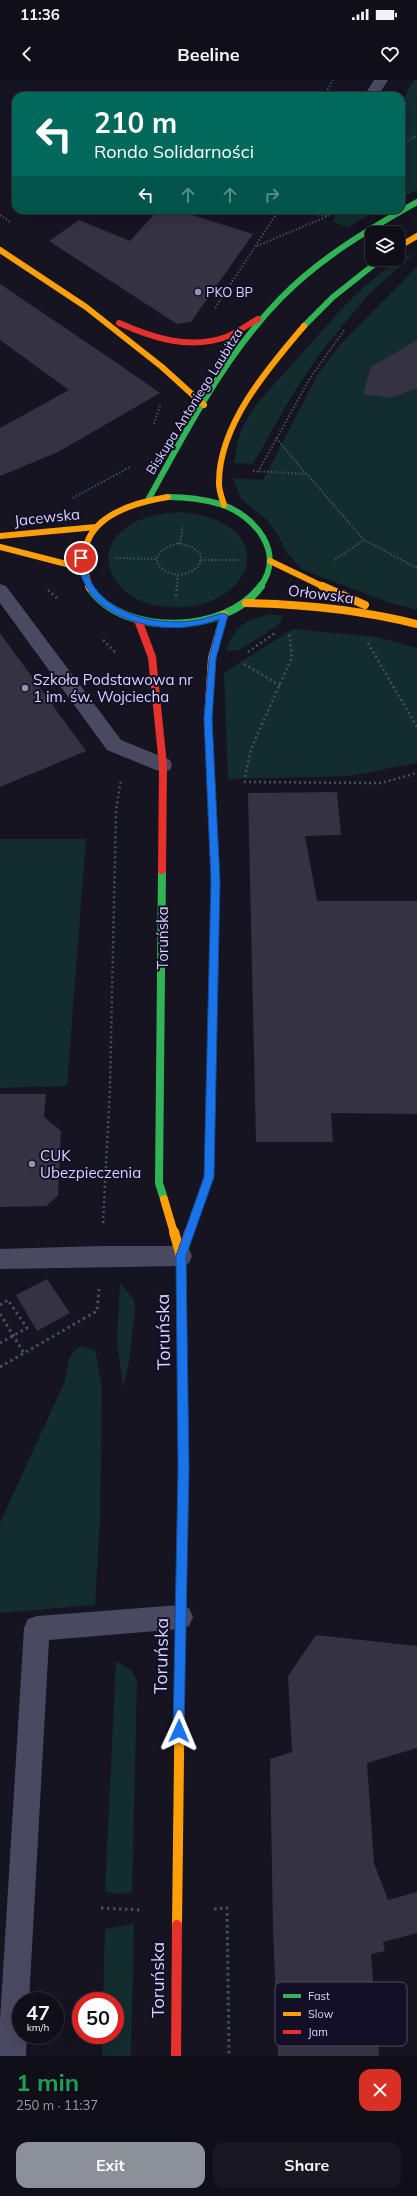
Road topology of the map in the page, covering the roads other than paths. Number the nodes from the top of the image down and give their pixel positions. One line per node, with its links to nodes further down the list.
1 (381, 80): 2 (street)
2 (374, 92)
3 (417, 202): 4 (main road, Biskupa Antoniego Laubitza)
4 (405, 209)
5 (395, 214): 11 (main road, Biskupa Antoniego Laubitza)
6 (417, 236): 7 (main road)
7 (405, 243)
8 (0, 250): 10 (main road)
9 (372, 266): 14 (main road)
10 (86, 307): 11 (main road); 12 (main road)
11 (266, 315): 12 (main road, Biskupa Antoniego Laubitza)
12 (204, 406): 13 (main road, Biskupa Antoniego Laubitza)
13 (148, 500): 14 (main road); 15 (main road)
14 (224, 505): 18 (main road)
15 (96, 527): 16 (main road, Jacewska); 19 (main road)
16 (0, 536)
17 (0, 547): 19 (main road, Jacewska)
18 (270, 561): 21 (main road); 23 (main road, Orłowska)
19 (82, 568): 24 (main road)
20 (0, 590): 26 (lane)
21 (246, 603): 22 (main road); 23 (main road, Orłowska)
22 (224, 615): 24 (main road); 27 (main road, Toruńska)
23 (392, 617): 25 (main road, Orłowska)
24 (138, 620): 26 (main road, Toruńska)
25 (417, 624)
26 (163, 765): 27 (main road, Toruńska)
27 (181, 1256): 28 (lane); 29 (main road, Toruńska)
28 (0, 1259)
29 (180, 1617): 30 (lane); 31 (main road, Toruńska)
30 (12, 2056)
31 (176, 2056)

